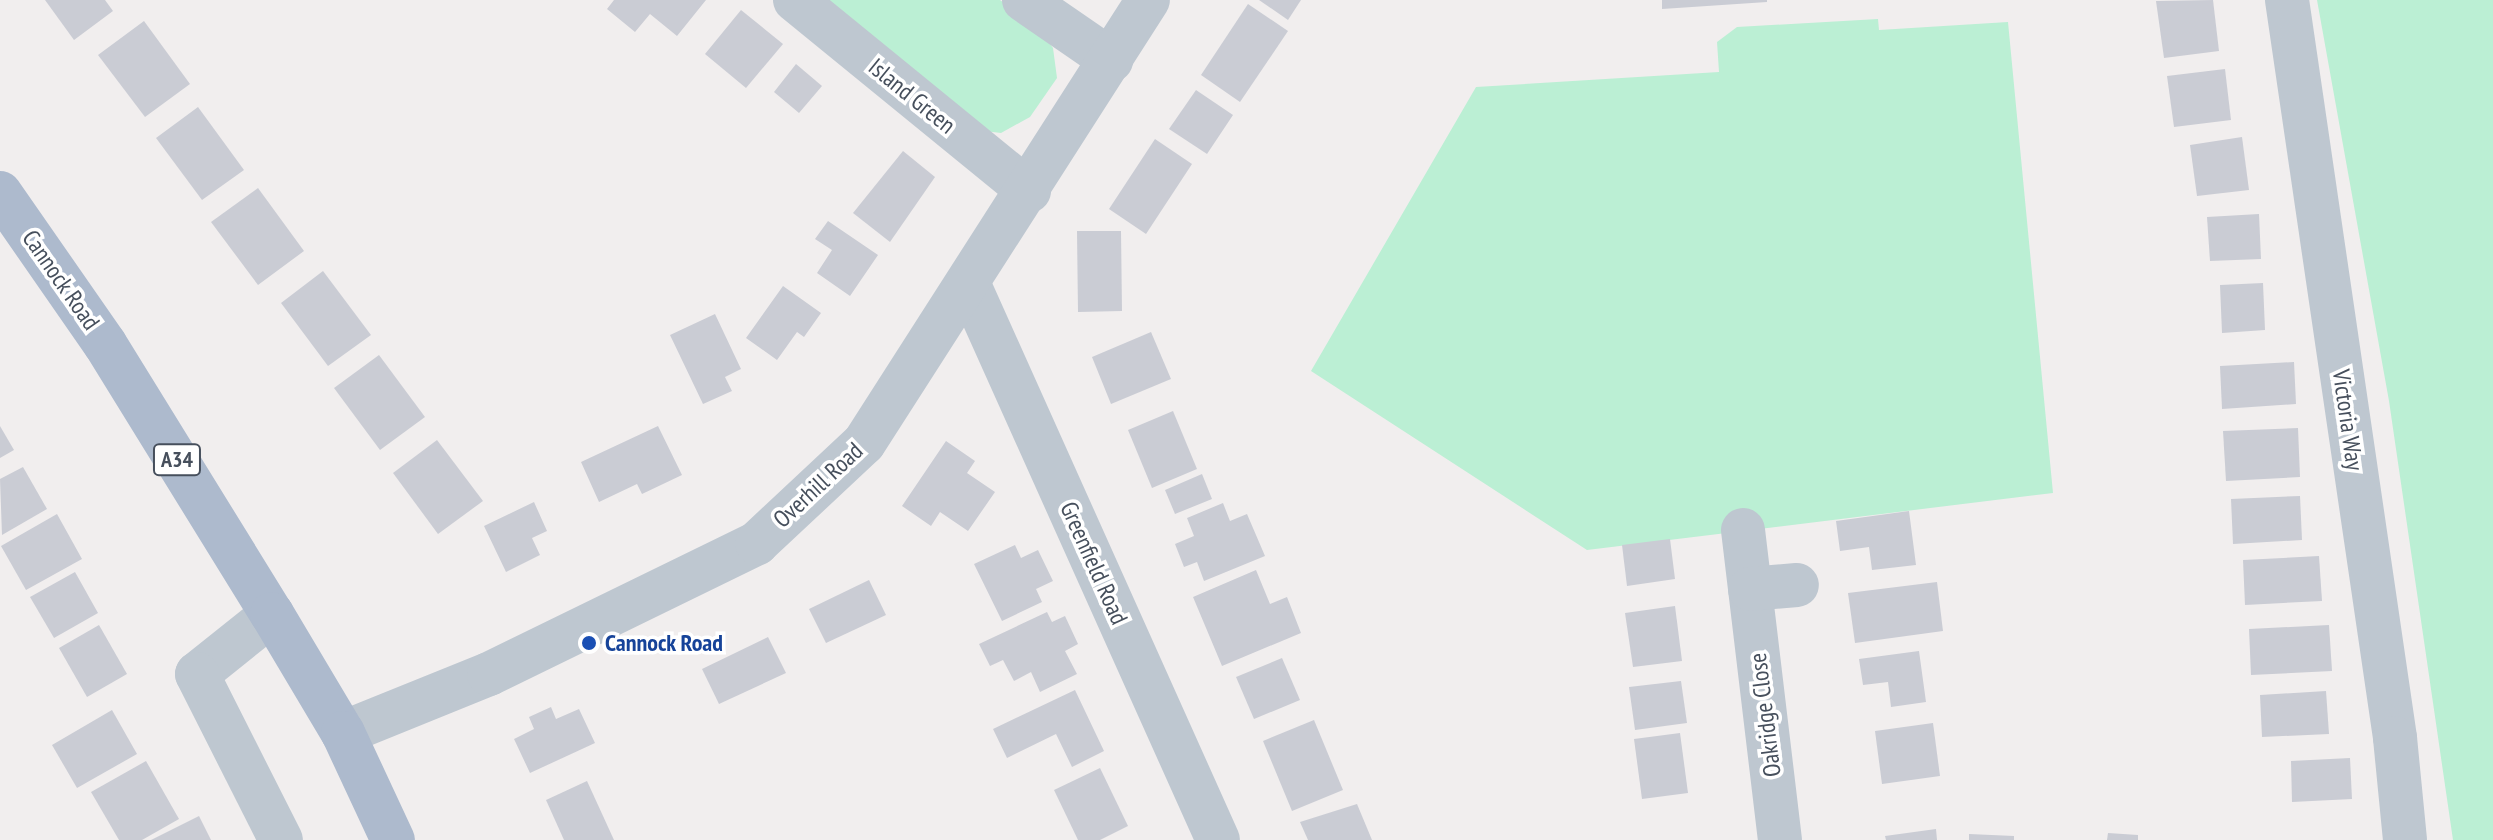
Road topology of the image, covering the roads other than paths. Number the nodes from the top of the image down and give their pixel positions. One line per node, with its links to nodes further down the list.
1 (795, 0): 6 (street, Island Green)
2 (1024, 0): 5 (street)
3 (1148, 0): 5 (street, Overhill Road)
4 (2287, 0): 18 (street, Victoria Way)
5 (1111, 60): 6 (street, Overhill Road)
6 (1029, 191): 8 (street, Overhill Road)
7 (0, 193): 12 (main road, Cannock Road / A34)
8 (969, 285): 13 (street, Overhill Road); 16 (street, Greenfield Road)
9 (1743, 530): 11 (street, Oakridge Close)
10 (1797, 585): 11 (street)
11 (1750, 589): 17 (street, Oakridge Close)
12 (272, 614): 13 (main road, Cannock Road / A34); 14 (street)
13 (343, 733): 15 (main road, Cannock Road / A34)
14 (281, 840)
15 (393, 840)
16 (1218, 840)
17 (1780, 840)
18 (2405, 840)

